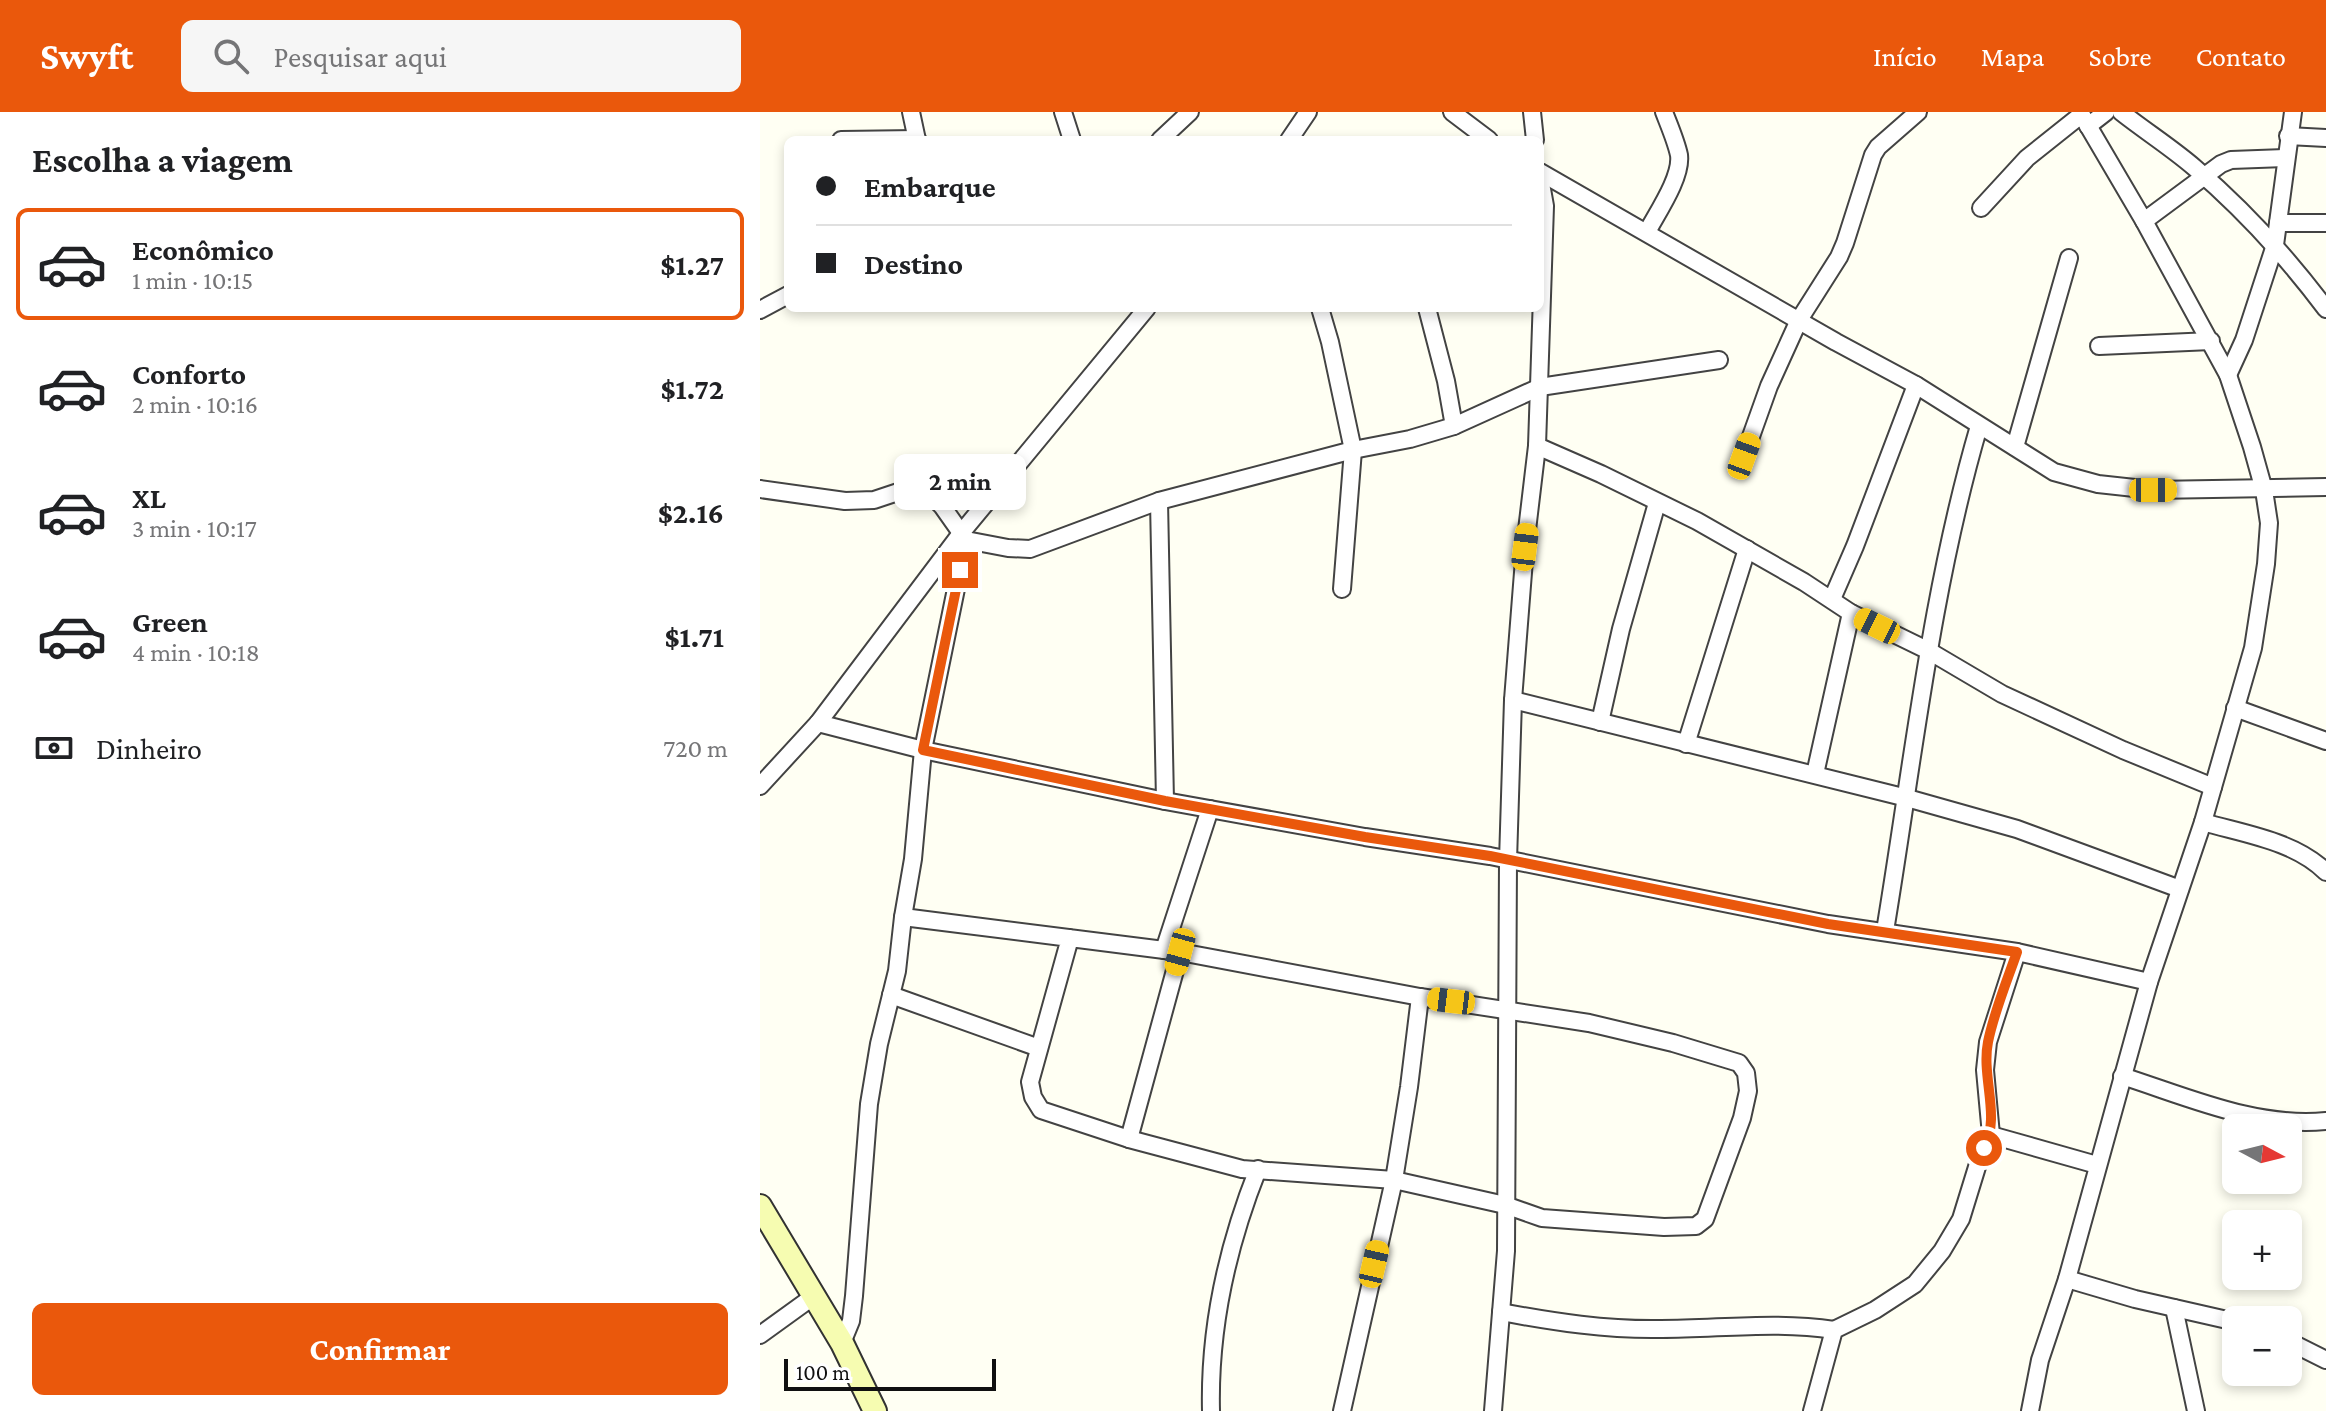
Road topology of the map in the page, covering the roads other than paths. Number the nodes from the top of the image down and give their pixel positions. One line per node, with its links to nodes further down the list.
1 (911, 112): 14 (street)
2 (1063, 112): 15 (street)
3 (1190, 112): 16 (street)
4 (1308, 112): 17 (street)
5 (1452, 112): 13 (street)
6 (1532, 112): 18 (street)
7 (1664, 112): 29 (street)
8 (1918, 112): 40 (street)
9 (2106, 112): 12 (street)
10 (2121, 112): 22 (street)
11 (2293, 112): 19 (street)
12 (2083, 117): 25 (street); 26 (street)
13 (1468, 135)
14 (916, 136)
15 (1071, 136)
16 (1164, 136)
17 (1292, 136)
18 (1535, 136)
19 (2288, 136): 20 (street); 21 (street)
20 (2326, 138)
21 (2285, 158): 22 (street); 27 (street)
22 (2203, 175): 26 (street); 31 (street)
23 (1544, 177): 29 (street)
24 (1544, 200): 30 (street)
25 (1981, 208)
26 (2144, 221): 41 (street)
27 (2278, 223): 28 (street); 31 (street)
28 (2326, 223)
29 (1647, 232): 40 (street)
30 (1544, 242)
31 (2275, 245): 34 (street); 44 (street)
32 (2069, 258): 50 (street)
33 (784, 297): 35 (street)
34 (2326, 309)
35 (760, 310)
36 (1144, 312): 58 (street)
37 (1321, 312): 51 (street)
38 (1428, 312): 47 (street)
39 (1542, 312): 46 (street)
40 (1799, 320): 45 (street); 52 (street)
41 (2211, 341): 42 (street); 44 (street)
42 (2099, 346)
43 (1719, 360): 46 (street)
44 (2228, 375): 55 (street)
45 (1916, 385): 48 (street); 61 (street)
46 (1540, 387): 47 (street); 49 (street)
47 (1454, 426): 51 (street)
48 (1979, 426): 50 (street); 63 (street)
49 (1537, 446): 57 (street); 64 (street)
50 (2015, 447): 55 (street)
51 (1353, 450): 56 (street); 60 (street)
52 (1744, 456)
53 (2326, 487): 55 (street)
54 (760, 489): 58 (street)
55 (2264, 490): 65 (street)
56 (1159, 501): 58 (street); 75 (street)
57 (1657, 503): 59 (street); 66 (street)
58 (964, 536): 67 (street); 70 (street)
59 (1747, 549): 61 (street); 69 (street)
60 (1342, 589)
61 (1832, 599): 62 (street)
62 (1851, 613): 63 (street); 71 (street)
63 (1929, 651): 73 (street); 74 (street)
64 (1513, 700): 66 (street); 78 (street)
65 (2235, 708): 68 (street); 73 (street)
66 (1600, 722): 69 (street)
67 (818, 723): 70 (street); 72 (street)
68 (2326, 741)
69 (1686, 744): 71 (street)
70 (923, 750): 75 (street); 81 (street)
71 (1815, 774): 74 (street)
72 (760, 786)
73 (2213, 787): 77 (street)
74 (1907, 798): 80 (street); 82 (street)
75 (1165, 801): 76 (street)
76 (1210, 809): 78 (street); 84 (street)
77 (2203, 822): 79 (street); 80 (street)
78 (1508, 861): 82 (street); 89 (street)
79 (2326, 872)
80 (2180, 889): 86 (street)
81 (903, 917): 83 (street); 87 (street)
82 (1885, 931): 85 (street)
83 (1070, 938): 84 (street); 90 (street)
84 (1172, 951): 88 (street); 94 (street)
85 (2017, 952): 86 (street); 93 (street)
86 (2149, 982): 91 (street)
87 (891, 995): 90 (street); 108 (street)
88 (1420, 997): 89 (street); 97 (street)
89 (1507, 1011): 98 (street); 98 (street)
90 (1039, 1048): 94 (street)
91 (2122, 1076): 92 (street); 95 (street)
92 (2326, 1121)
93 (1991, 1135): 95 (street); 106 (street)
94 (1129, 1139): 96 (street)
95 (2097, 1165): 101 (street)
96 (1258, 1169): 97 (street); 112 (street)
97 (1394, 1180): 98 (street); 113 (street)
98 (1505, 1205): 104 (street)
99 (760, 1206): 100 (street)
100 (766, 1231): 102 (street)
101 (2067, 1279): 103 (street); 116 (street)
102 (814, 1296): 107 (street); 108 (street)
103 (2174, 1308): 105 (street); 117 (street)
104 (1501, 1312): 106 (street); 114 (street)
105 (2222, 1319)
106 (1834, 1330): 115 (street)
107 (760, 1335)
108 (842, 1343): 111 (street)
109 (2302, 1348): 110 (street)
110 (2326, 1360)
111 (875, 1411)
112 (1211, 1411)
113 (1342, 1411)
114 (1493, 1411)
115 (1812, 1411)
116 (2030, 1411)
117 (2196, 1411)

